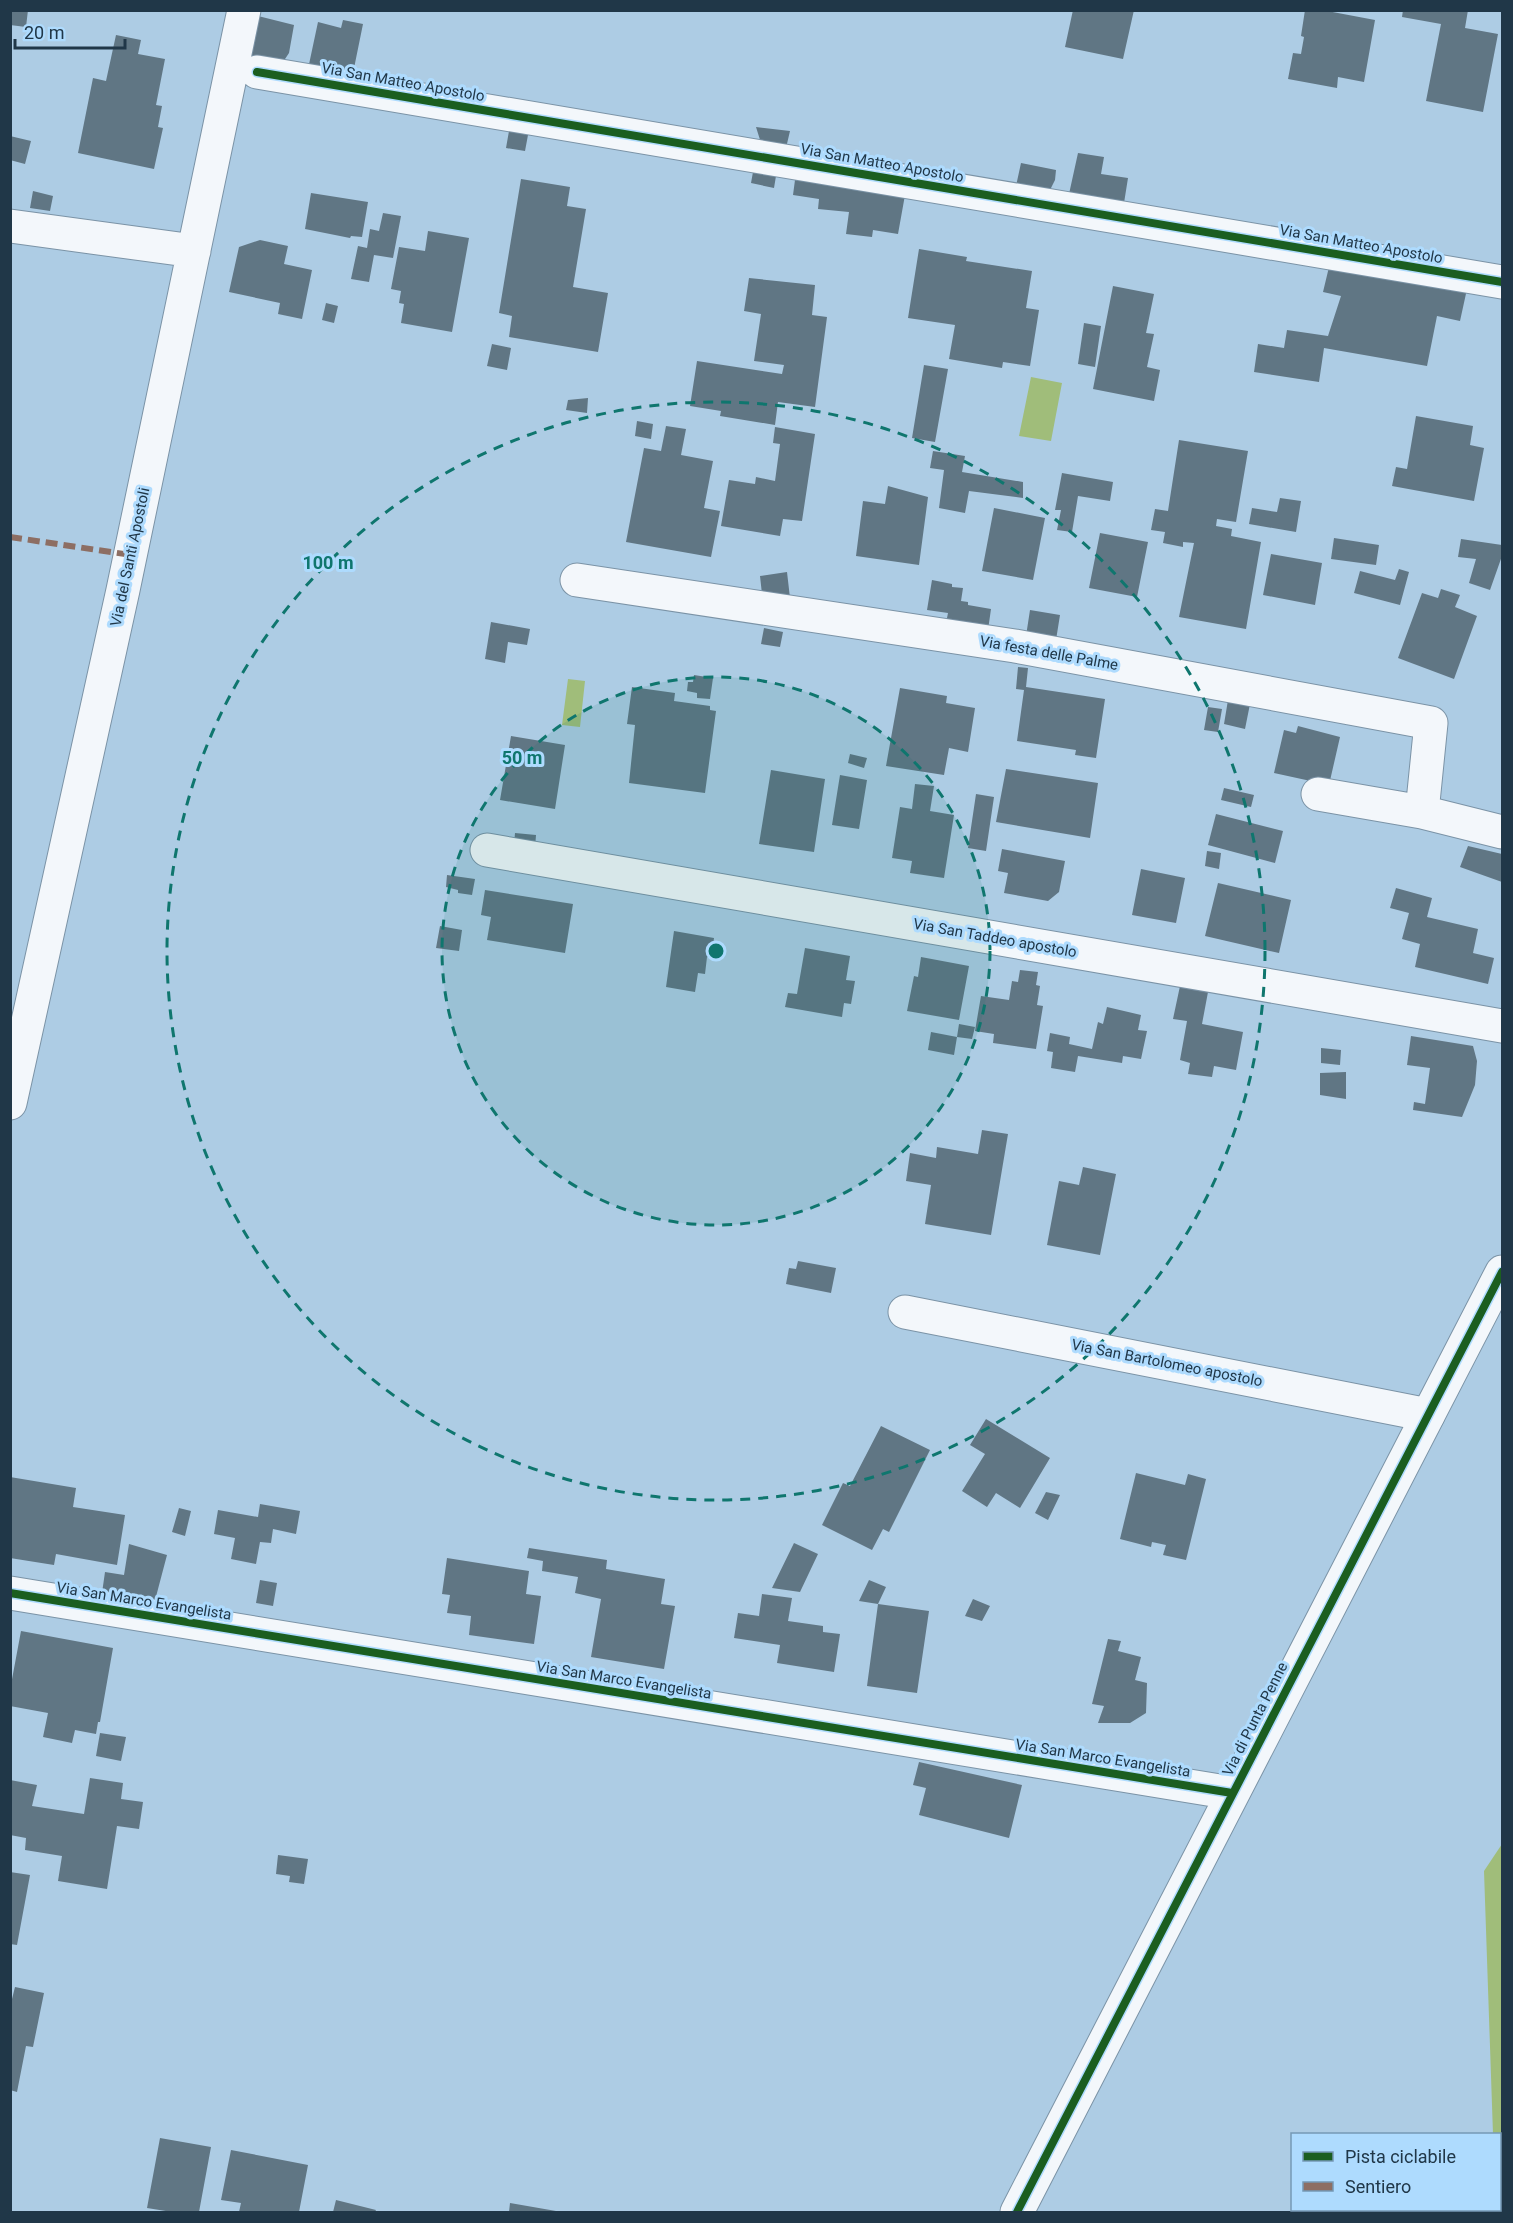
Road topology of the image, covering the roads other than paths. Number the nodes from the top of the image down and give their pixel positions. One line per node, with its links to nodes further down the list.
1 (244, 10): 4 (street, Via del Santi Apostoli)
2 (257, 72): 5 (street, Via San Matteo Apostolo)
3 (10, 226): 4 (street)
4 (194, 251): 12 (street, Via del Santi Apostoli)
5 (1503, 282)
6 (577, 580): 8 (street, Via festa delle Palme)
7 (1318, 794): 8 (street)
8 (1422, 812): 9 (street)
9 (1503, 832)
10 (487, 850): 11 (street, Via San Taddeo apostolo)
11 (1503, 1026)
12 (10, 1103)
13 (1503, 1272): 15 (street, Via di Punta Penne)
14 (905, 1312): 15 (street, Via San Bartolomeo apostolo)
15 (1428, 1415): 17 (street, Via di Punta Penne)
16 (10, 1593): 17 (street, Via San Marco Evangelista)
17 (1232, 1793): 18 (street, Via di Punta Penne)
18 (1017, 2212)

